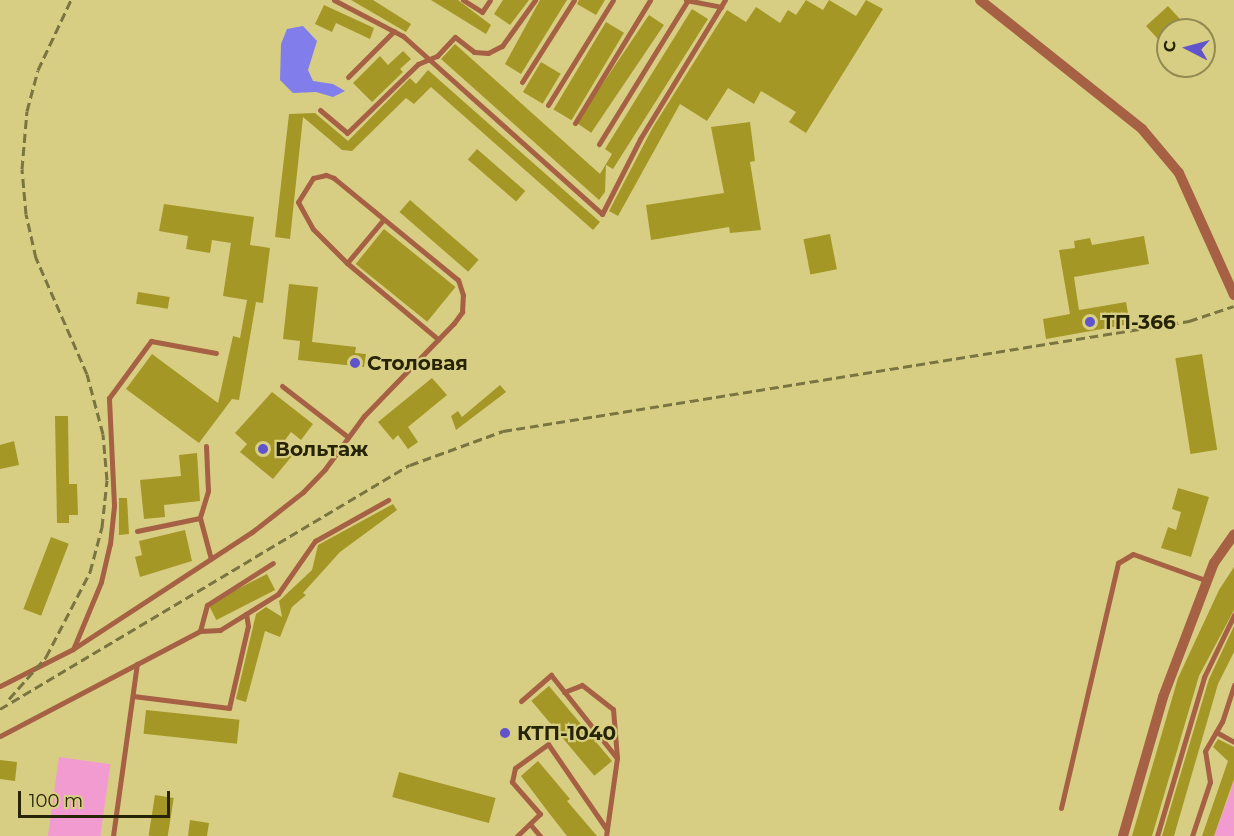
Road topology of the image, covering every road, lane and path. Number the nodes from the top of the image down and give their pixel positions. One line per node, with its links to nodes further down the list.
1 (334, 0): 12 (lane)
2 (462, 0): 3 (lane)
3 (490, 0)
4 (535, 0): 13 (lane)
5 (574, 0): 15 (lane)
6 (613, 0): 16 (lane)
7 (650, 0): 18 (lane)
8 (687, 0): 11 (lane); 19 (lane)
9 (726, 0): 11 (lane)
10 (980, 0): 22 (street)
11 (721, 7): 13 (lane)
12 (394, 31): 13 (lane); 14 (lane)
13 (429, 60): 17 (lane)
14 (348, 77)
15 (522, 82)
16 (548, 105)
17 (320, 110)
18 (574, 123)
19 (599, 144)
20 (383, 220): 21 (lane); 21 (lane); 23 (lane)
21 (347, 263): 23 (lane)
22 (1234, 295)
23 (438, 339): 26 (lane)
24 (216, 353): 38 (lane)
25 (282, 386): 26 (lane)
26 (348, 437): 32 (lane)
27 (207, 446): 29 (lane)
28 (388, 500): 35 (lane)
29 (200, 518): 30 (lane); 32 (lane)
30 (137, 531)
31 (1234, 534): 34 (street)
32 (211, 559): 38 (lane)
33 (273, 563): 37 (lane)
34 (1208, 581): 50 (lane); 56 (street)
35 (246, 614): 37 (lane); 43 (lane)
36 (1234, 615): 57 (lane)
37 (200, 631): 39 (lane)
38 (73, 649): 40 (lane)
39 (137, 664): 43 (lane); 47 (lane)
40 (0, 686)
41 (1234, 686): 45 (lane)
42 (564, 692): 44 (lane); 49 (lane); 49 (lane)
43 (133, 696): 53 (lane)
44 (521, 700)
45 (1232, 700): 46 (lane)
46 (1216, 732): 48 (lane); 58 (lane)
47 (0, 736)
48 (1234, 742)
49 (617, 758): 52 (lane)
50 (1061, 808)
51 (530, 824): 52 (lane); 54 (lane); 55 (lane)
52 (607, 833)
53 (113, 836)
54 (517, 836)
55 (540, 836)
56 (1123, 836)
57 (1157, 836)
58 (1192, 836)

